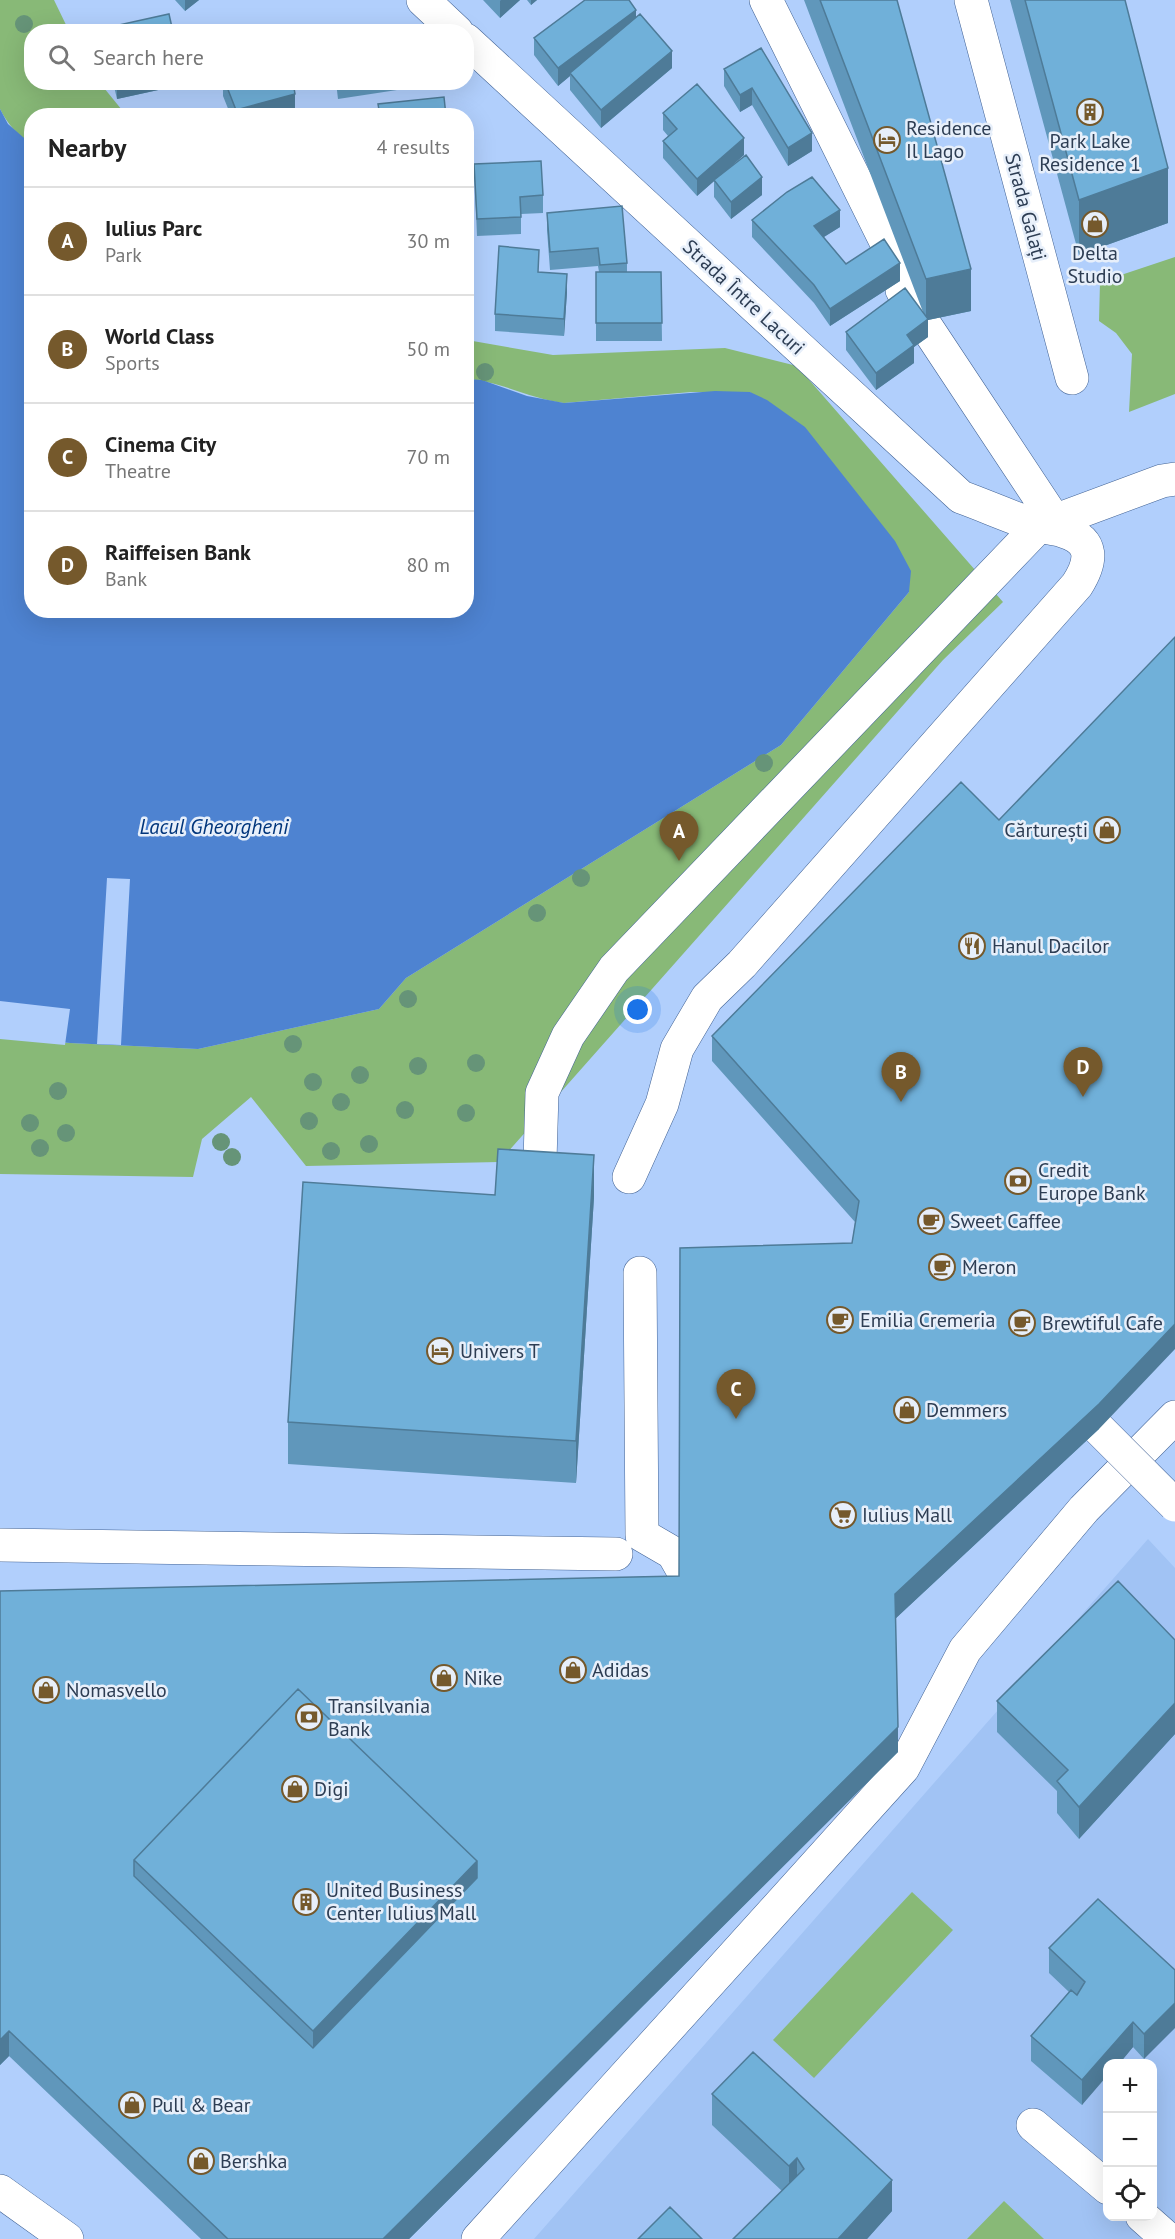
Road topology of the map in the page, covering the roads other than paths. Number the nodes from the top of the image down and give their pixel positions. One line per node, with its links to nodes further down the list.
1 (423, 0): 4 (street)
2 (766, 0): 8 (street)
3 (971, 0): 6 (street, Strada Galați)
4 (448, 24)
5 (474, 47): 8 (street, Strada Între Lacuri)
6 (1072, 378)
7 (1172, 478): 8 (street)
8 (1046, 524): 9 (street, Strada Între Lacuri); 10 (street)
9 (629, 1177)
10 (539, 1194)
11 (640, 1273): 17 (street)
12 (1087, 1417): 14 (street, bridge)
13 (1175, 1417): 23 (street)
14 (1175, 1505)
15 (0, 1545): 16 (street)
16 (616, 1554)
17 (702, 1604)
18 (1032, 2126): 19 (street)
19 (1103, 2185)
20 (0, 2192): 22 (street)
21 (1147, 2221): 24 (street)
22 (67, 2239)
23 (478, 2239)
24 (1168, 2239)

